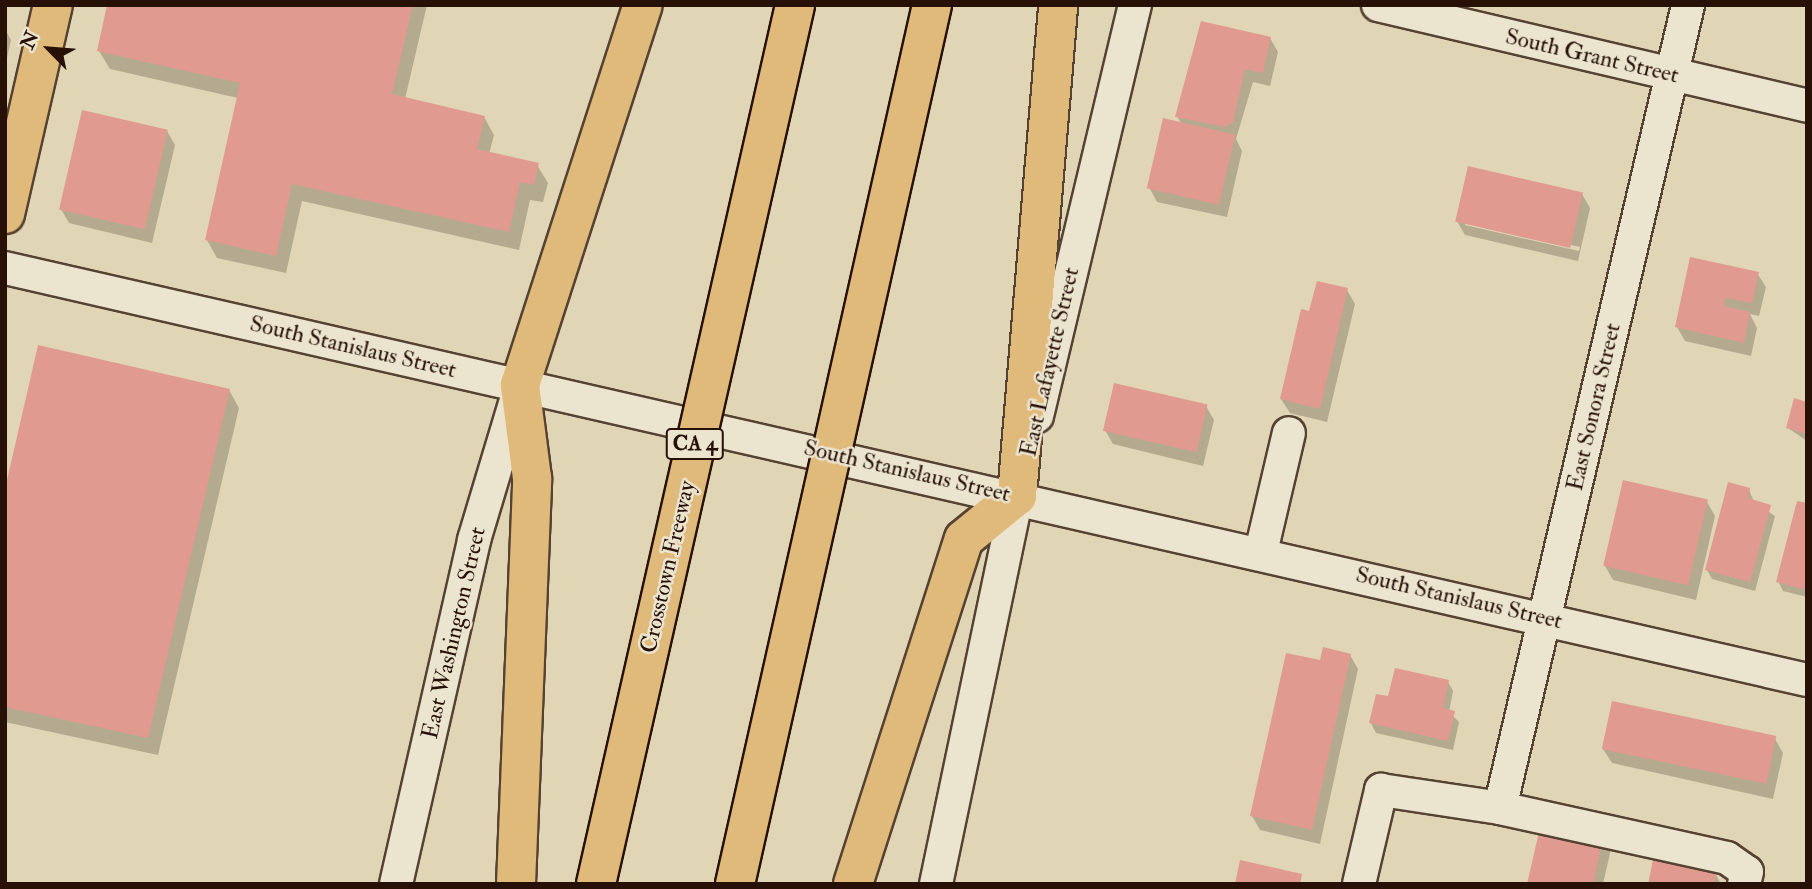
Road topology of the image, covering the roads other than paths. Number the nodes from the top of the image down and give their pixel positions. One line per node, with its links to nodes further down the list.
1 (53, 5): 11 (main road)
2 (643, 5): 13 (main road)
3 (795, 5): 22 (main road, Crosstown Freeway / CA 4, bridge)
4 (932, 5): 23 (main road, bridge)
5 (1058, 5): 15 (main road)
6 (1135, 5): 15 (street, East Lafayette Street)
7 (1378, 5): 9 (street, South Grant Street)
8 (1688, 5): 9 (street, East Sonora Street)
9 (1671, 75): 10 (street, South Grant Street); 17 (street, East Sonora Street)
10 (1807, 106)
11 (5, 214)
12 (5, 268): 13 (street, South Stanislaus Street)
13 (520, 385): 15 (street, South Stanislaus Street); 20 (street, East Washington Street); 21 (main road)
14 (1289, 433): 16 (street)
15 (1017, 496): 16 (street, South Stanislaus Street); 24 (main road); 25 (street, East Lafayette Street)
16 (1261, 552): 17 (street, South Stanislaus Street)
17 (1545, 618): 18 (street, South Stanislaus Street); 19 (street, East Sonora Street)
18 (1807, 680)
19 (1500, 808): 26 (street); 27 (street)
20 (396, 884)
21 (516, 884)
22 (596, 884)
23 (734, 884)
24 (853, 884)
25 (936, 884)
26 (1359, 884)
27 (1744, 884)

